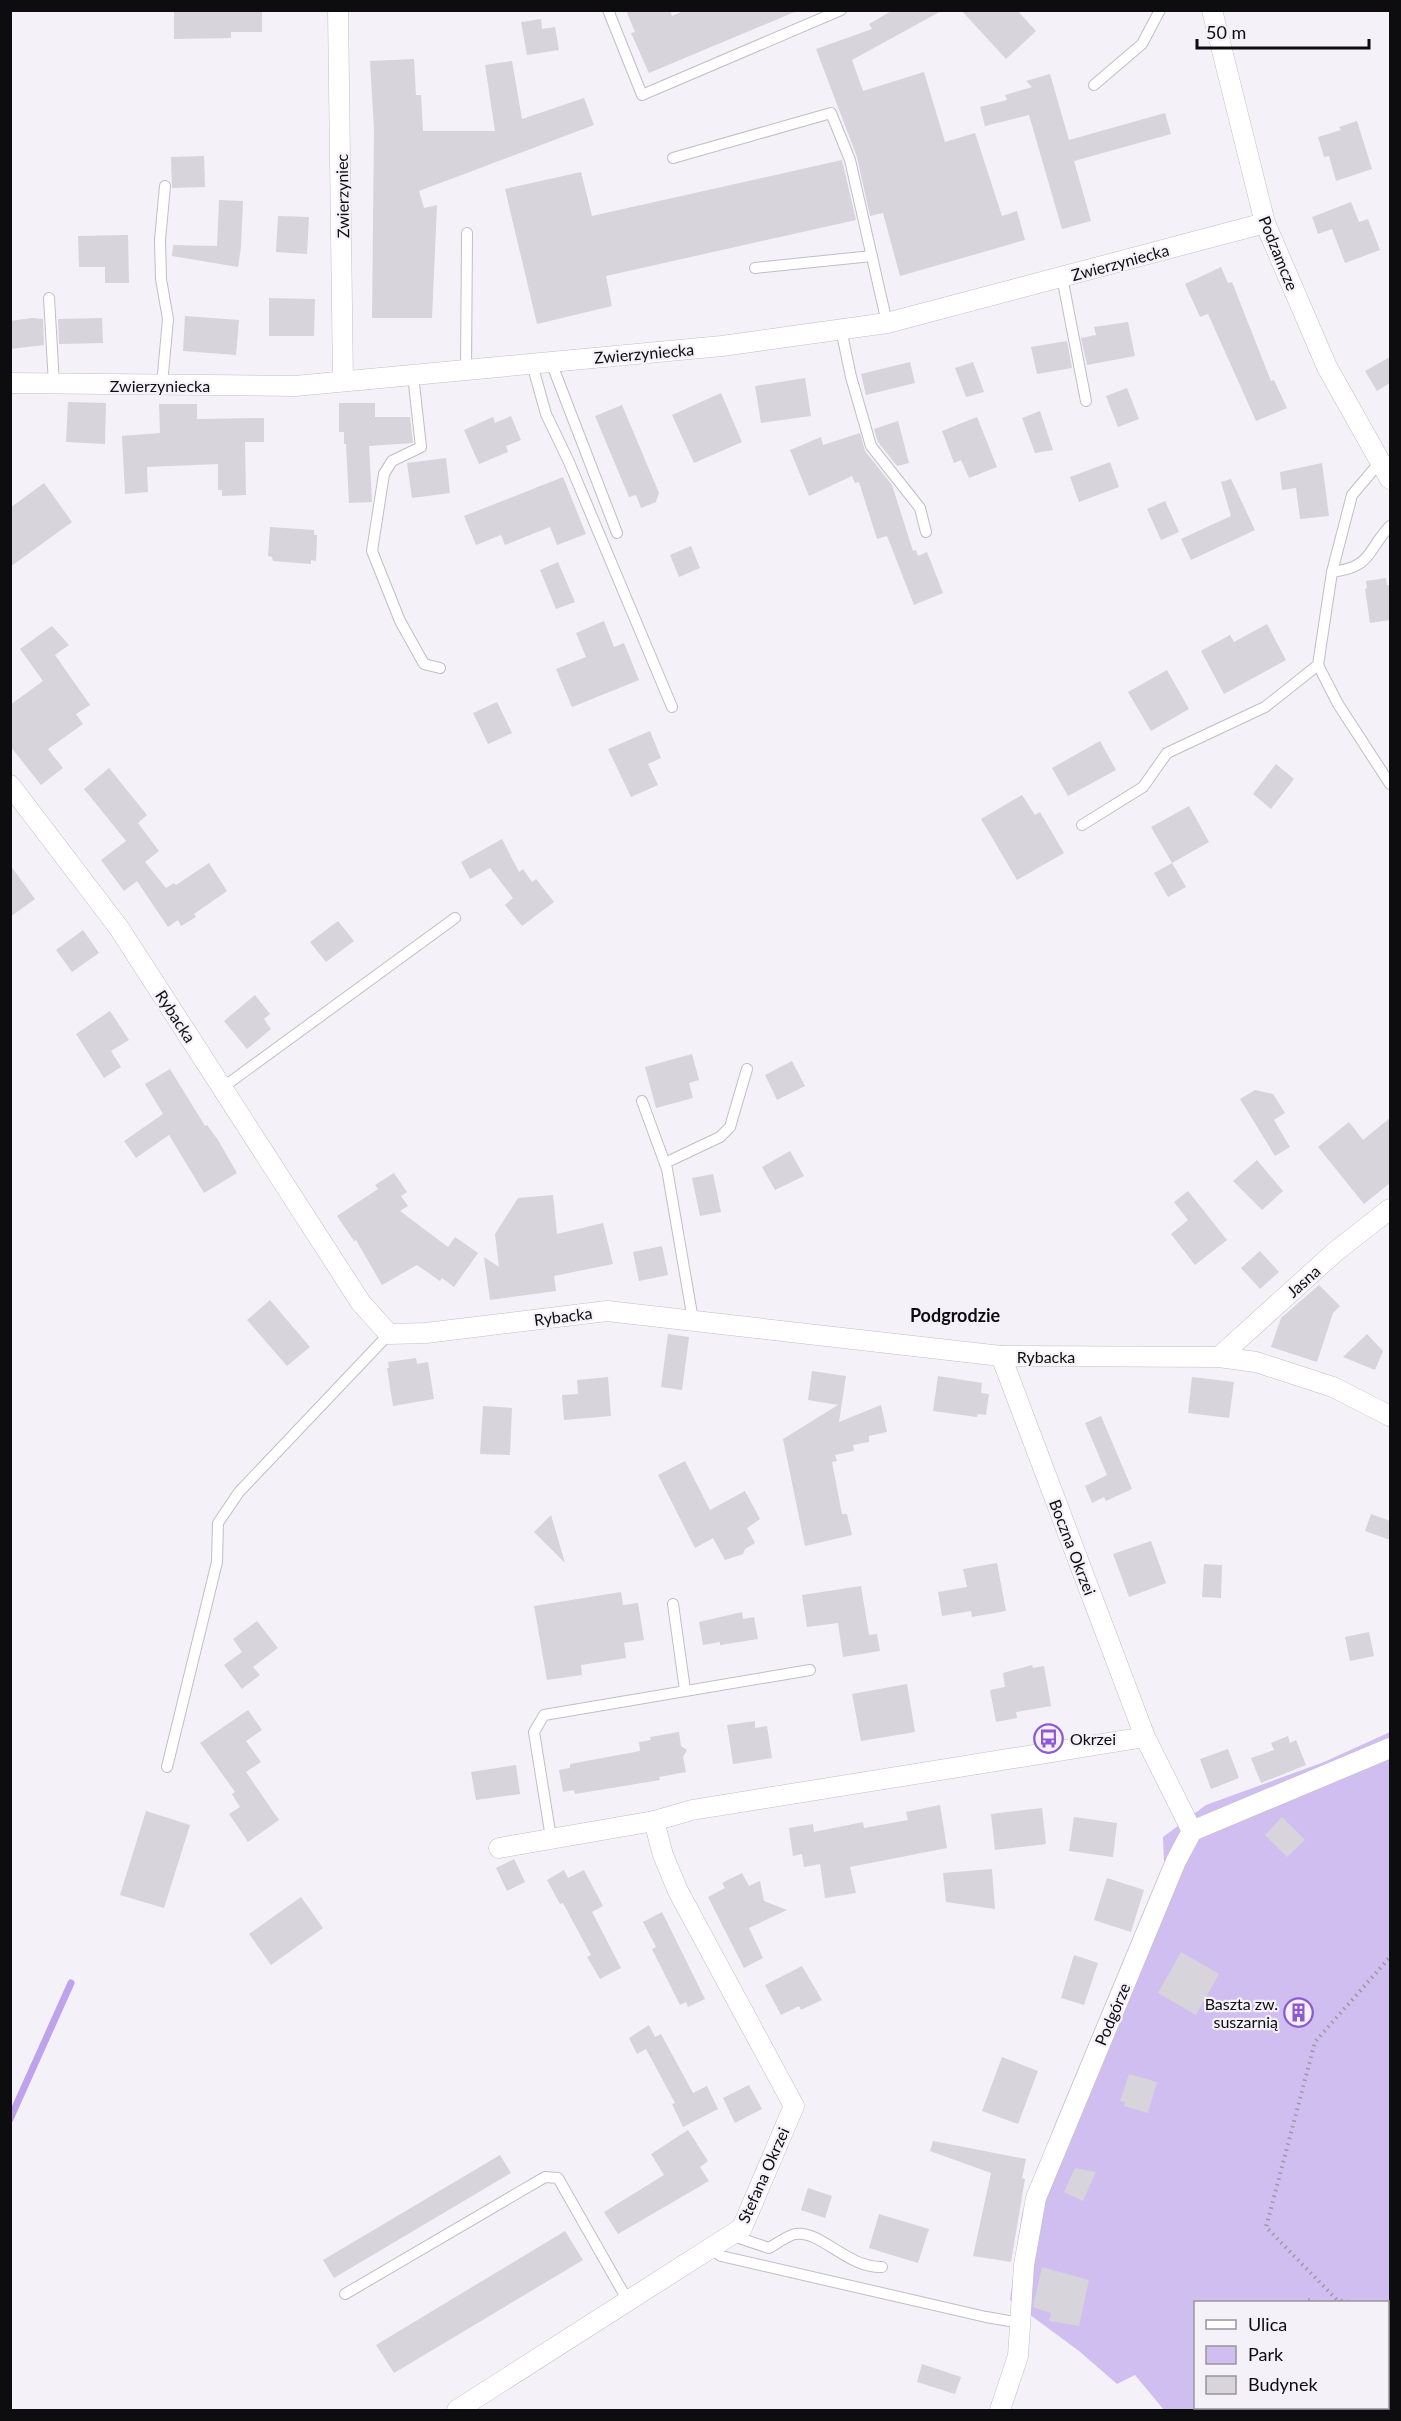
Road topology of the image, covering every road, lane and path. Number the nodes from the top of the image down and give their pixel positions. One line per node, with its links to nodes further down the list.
1 (338, 10): 20 (street, Zwierzyniec)
2 (608, 10): 3 (lane)
3 (841, 10)
4 (1160, 10): 6 (lane)
5 (1212, 10): 9 (street, Podzamcze)
6 (1094, 85)
7 (673, 159): 11 (lane)
8 (165, 186): 23 (lane)
9 (1265, 223): 13 (street, Zwierzyniecka); 25 (street, Podzamcze)
10 (467, 233): 18 (lane)
11 (872, 256): 12 (lane); 15 (lane)
12 (755, 268)
13 (1062, 277): 15 (street, Zwierzyniecka); 24 (lane)
14 (49, 298): 22 (lane)
15 (887, 323): 16 (street, Zwierzyniecka)
16 (841, 329): 17 (street, Zwierzyniecka); 28 (lane)
17 (541, 363): 18 (street, Zwierzyniecka); 29 (lane); 33 (lane)
18 (466, 370): 19 (street, Zwierzyniecka)
19 (413, 375): 20 (street, Zwierzyniecka); 32 (lane)
20 (343, 381): 23 (street, Zwierzyniecka)
21 (10, 383): 22 (street, Zwierzyniecka)
22 (54, 384): 23 (street, Zwierzyniecka)
23 (162, 385)
24 (1086, 401)
25 (1380, 462): 26 (street, Podzamcze); 30 (lane)
26 (1390, 479)
27 (1390, 526): 30 (lane)
28 (926, 532)
29 (617, 533)
30 (1332, 572): 31 (lane)
31 (1318, 665): 34 (lane); 36 (lane)
32 (440, 668)
33 (672, 708)
34 (1390, 784)
35 (10, 785): 39 (street, Rybacka)
36 (1082, 825)
37 (455, 918): 39 (lane)
38 (747, 1069): 41 (lane)
39 (222, 1088): 44 (street, Rybacka)
40 (642, 1101): 41 (lane)
41 (665, 1163): 43 (lane)
42 (1390, 1209): 46 (street, Jasna)
43 (693, 1320): 44 (street, Rybacka); 45 (street, Rybacka)
44 (388, 1334): 53 (lane)
45 (1001, 1356): 46 (street, Rybacka); 51 (street, Boczna Okrzei)
46 (1219, 1357): 47 (street, Rybacka)
47 (1390, 1416)
48 (673, 1604): 50 (lane)
49 (810, 1670): 50 (lane)
50 (685, 1690): 56 (lane)
51 (1145, 1737): 54 (street); 55 (street)
52 (1390, 1748): 55 (street)
53 (166, 1767)
54 (654, 1821): 56 (street); 59 (street, Stefana Okrzei)
55 (1192, 1831): 67 (street, Podgórze)
56 (551, 1838): 57 (street)
57 (500, 1848)
58 (1390, 1957): 66 (path)
59 (730, 2235): 60 (street, Stefana Okrzei); 61 (lane)
60 (711, 2248): 64 (street, Stefana Okrzei); 67 (lane)
61 (882, 2267)
62 (345, 2294): 64 (lane)
63 (1308, 2300): 65 (path)
64 (628, 2301): 68 (street, Stefana Okrzei)
65 (1311, 2301)
66 (1342, 2301)
67 (1021, 2323): 69 (street, Podgórze)
68 (457, 2410)
69 (1000, 2410)

